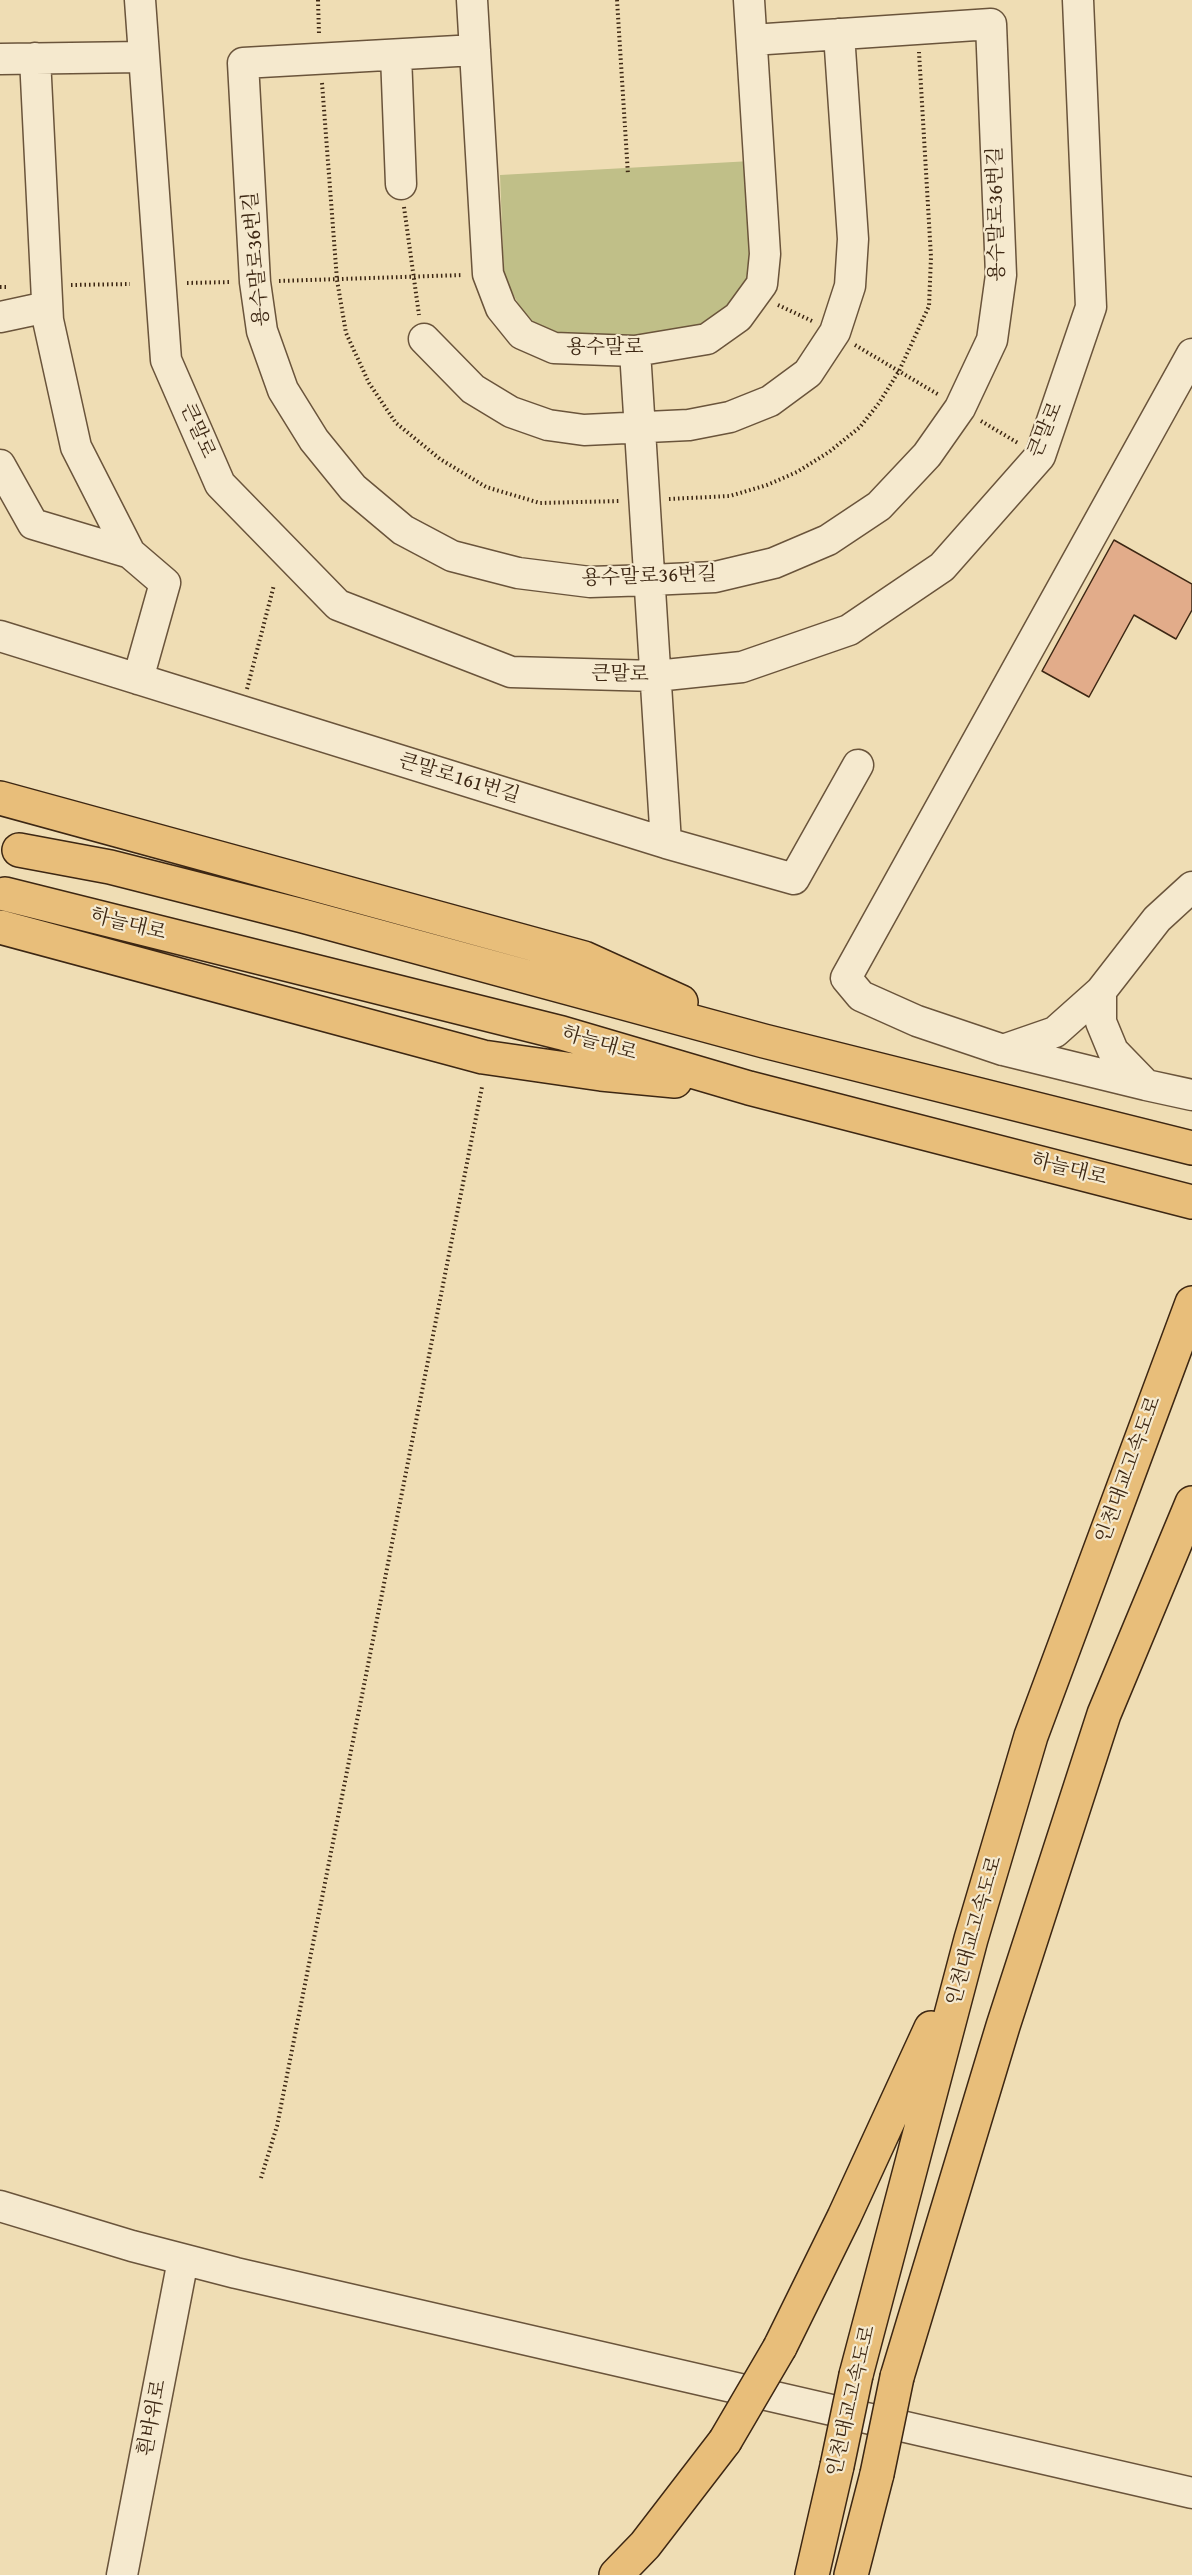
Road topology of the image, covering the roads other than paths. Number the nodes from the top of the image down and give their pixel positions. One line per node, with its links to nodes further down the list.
1 (140, 0): 9 (street, 큰말로)
2 (472, 0): 7 (street, 용수말로)
3 (749, 0): 6 (street, 용수말로)
4 (1078, 0): 23 (street, 큰말로)
5 (839, 34): 6 (street, 용수말로36번길); 18 (street); 21 (street, 용수말로36번길)
6 (752, 40): 16 (street, 용수말로)
7 (475, 50): 8 (street, 용수말로36번길); 16 (street, 용수말로)
8 (396, 55): 12 (street); 21 (street, 용수말로36번길)
9 (142, 57): 10 (street); 23 (street, 큰말로)
10 (35, 58): 11 (street); 13 (street)
11 (0, 59)
12 (401, 184)
13 (47, 307): 14 (street); 20 (street)
14 (0, 317)
15 (424, 339): 18 (street)
16 (635, 351): 18 (street)
17 (1192, 354): 34 (street)
18 (640, 428): 21 (street)
19 (0, 465): 20 (street)
20 (130, 553): 24 (street)
21 (650, 580): 23 (street)
22 (0, 636): 24 (street, 큰말로161번길)
23 (656, 676): 27 (street)
24 (138, 679): 27 (street, 큰말로161번길)
25 (858, 765): 27 (street, 큰말로161번길)
26 (7, 802): 33 (highway)
27 (666, 843)
28 (19, 850): 33 (highway)
29 (1192, 887): 32 (street)
30 (5, 894): 36 (highway, 하늘대로)
31 (0, 927): 36 (highway)
32 (1101, 991): 34 (street); 35 (street)
33 (764, 1041): 38 (highway)
34 (1003, 1050): 35 (street)
35 (1146, 1085): 37 (street)
36 (749, 1088): 39 (highway, 하늘대로)
37 (1192, 1095)
38 (1192, 1148)
39 (1192, 1202)
40 (1191, 1306): 42 (highway, 인천대교고속도로)
41 (1192, 1503): 49 (highway, 인천대교고속도로, bridge)
42 (971, 1939): 47 (highway, bridge); 48 (highway, 인천대교고속도로, bridge)
43 (0, 2206): 44 (street)
44 (183, 2260): 45 (street); 46 (street, 흰바위로)
45 (1192, 2493)
46 (122, 2575)
47 (616, 2575)
48 (812, 2575)
49 (853, 2575)

